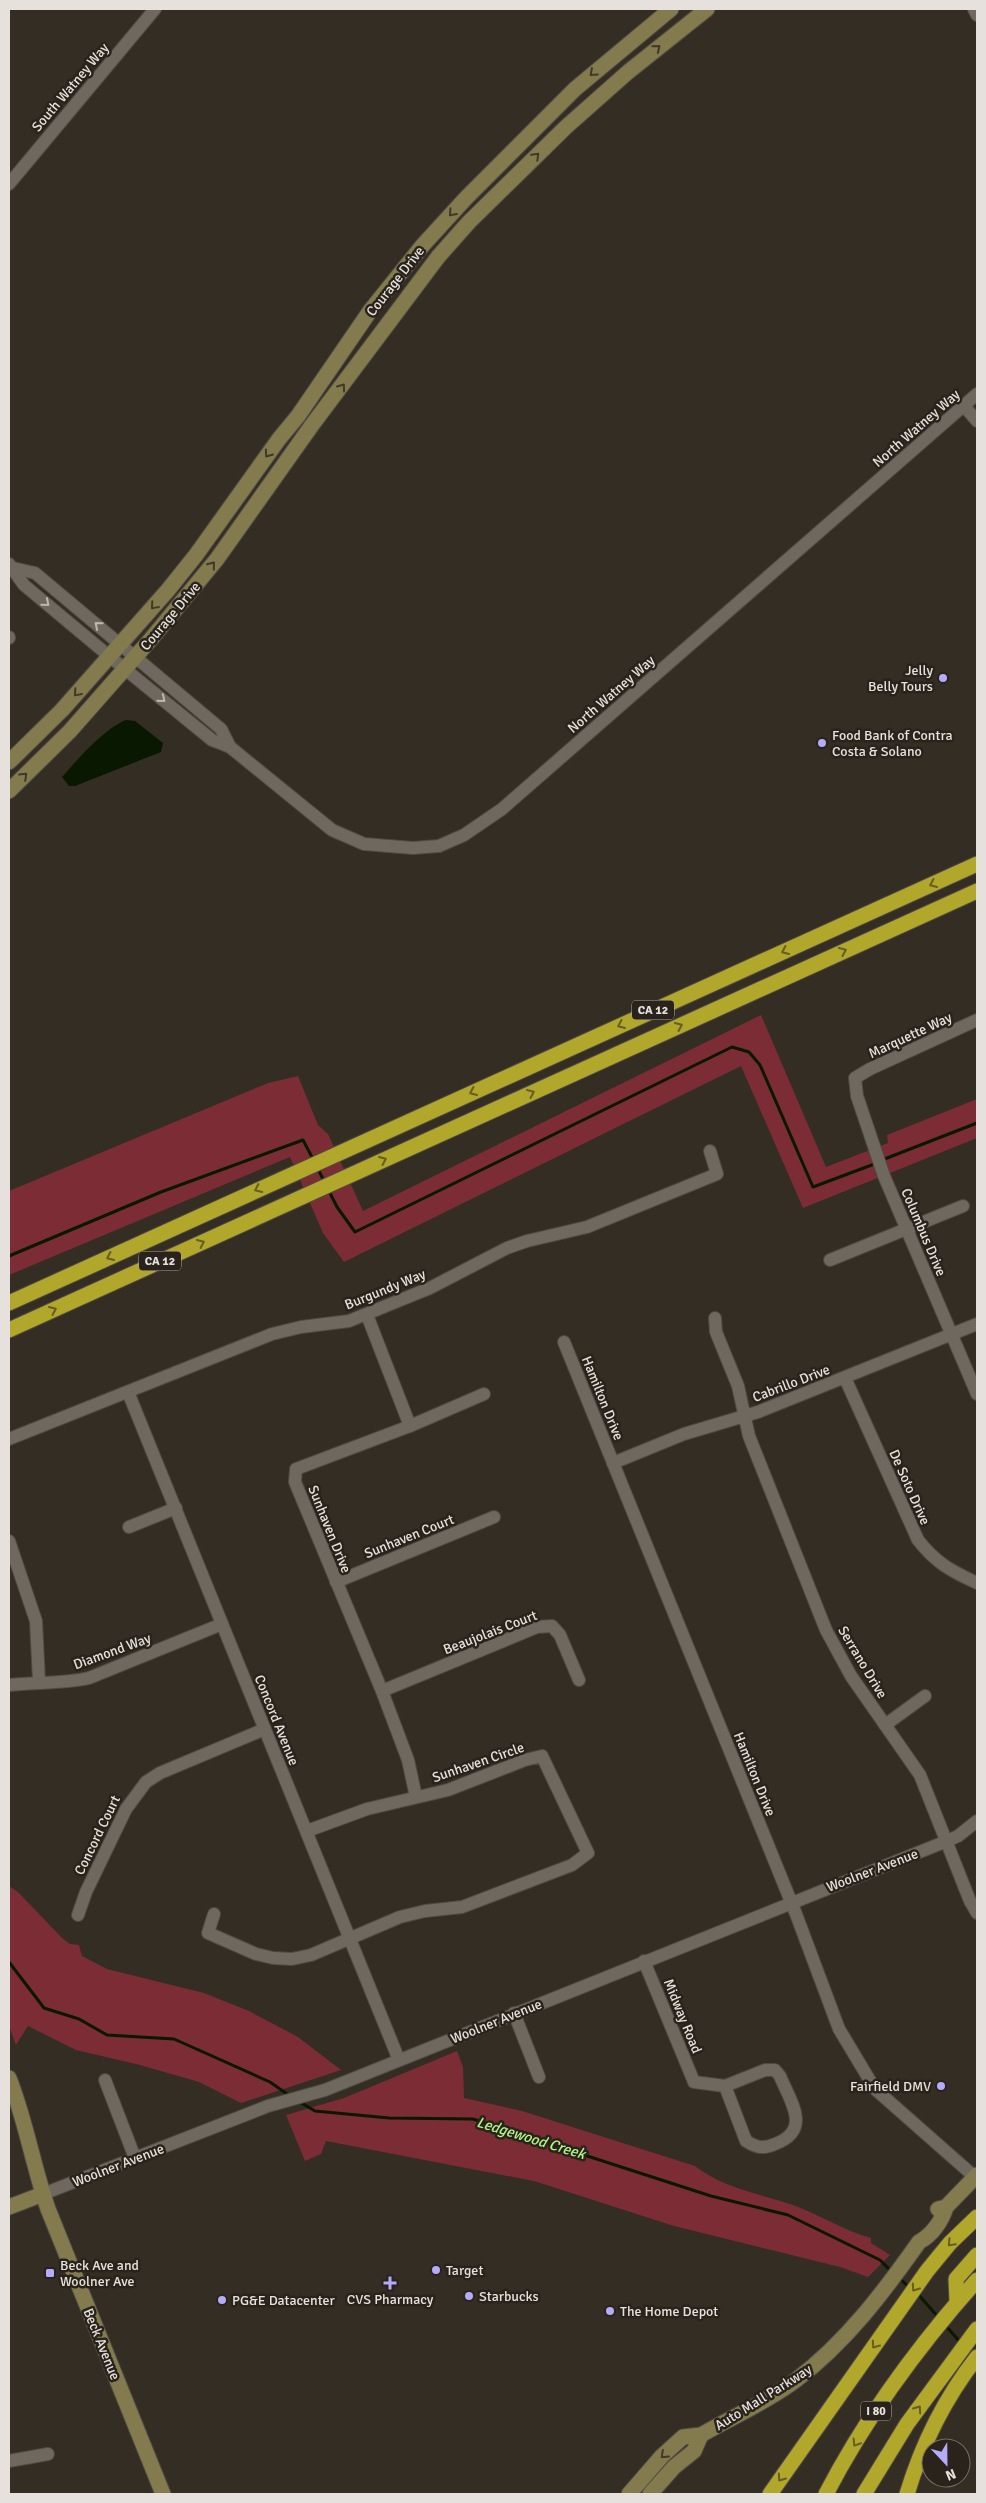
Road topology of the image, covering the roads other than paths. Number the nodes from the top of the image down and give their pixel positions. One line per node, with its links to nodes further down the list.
1 (155, 9): 7 (street, South Watney Way)
2 (671, 9): 6 (street, Courage Drive, one-way to 6)
3 (707, 9): 8 (street, Courage Drive, one-way to 3)
4 (974, 9): 5 (street)
5 (977, 15)
6 (486, 178): 8 (street); 11 (street, Courage Drive, one-way to 11)
7 (9, 184)
8 (501, 190): 13 (street, Courage Drive, one-way to 8)
9 (977, 394): 10 (street, North Watney Way)
10 (964, 406): 12 (street); 19 (street, North Watney Way)
11 (298, 416): 13 (street); 15 (street, Courage Drive, one-way to 15)
12 (977, 421)
13 (312, 425): 17 (street, Courage Drive, one-way to 13)
14 (11, 566): 15 (street, one-way to 14); 16 (street, one-way to 16)
15 (121, 644): 16 (street, Courage Drive); 17 (street)
16 (109, 656): 18 (street, North Watney Way); 20 (street, Courage Drive, one-way to 20)
17 (136, 656): 18 (street, Courage Drive); 19 (street, North Watney Way)
18 (124, 668): 19 (street, North Watney Way, one-way to 19); 21 (street, Courage Drive, one-way to 18)
19 (230, 747)
20 (9, 762)
21 (9, 791)
22 (977, 864): 30 (highway, CA 12, one-way to 30)
23 (977, 891): 34 (highway, CA 12, one-way to 23)
24 (977, 1020): 25 (street, Marquette Way)
25 (855, 1078): 28 (street, Columbus Drive)
26 (710, 1151): 31 (street, Burgundy Way)
27 (963, 1206): 28 (street)
28 (906, 1229): 29 (street); 35 (street, Columbus Drive)
29 (830, 1260)
30 (9, 1303)
31 (367, 1314): 38 (street, Burgundy Way); 42 (street)
32 (715, 1318): 41 (street, Serrano Drive)
33 (977, 1324): 35 (street, Cabrillo Drive)
34 (9, 1330)
35 (951, 1334): 37 (street, Cabrillo Drive); 40 (street, Columbus Drive)
36 (564, 1342): 44 (street, Hamilton Drive)
37 (845, 1378): 41 (street, Cabrillo Drive); 51 (street, De Soto Drive)
38 (128, 1392): 43 (street, Burgundy Way); 45 (street, Concord Avenue)
39 (484, 1394): 42 (street)
40 (977, 1394)
41 (745, 1417): 44 (street, Cabrillo Drive); 58 (street, Serrano Drive)
42 (410, 1426): 50 (street, Sunhaven Drive)
43 (9, 1438)
44 (613, 1463): 64 (street, Hamilton Drive)
45 (176, 1508): 47 (street); 52 (street, Concord Avenue)
46 (494, 1518): 50 (street, Sunhaven Court)
47 (129, 1526)
48 (9, 1541): 49 (street)
49 (11, 1559): 54 (street)
50 (336, 1582): 56 (street, Sunhaven Drive)
51 (977, 1583)
52 (222, 1624): 54 (street, Diamond Way); 59 (street, Concord Avenue)
53 (579, 1680): 56 (street, Beaujolais Court)
54 (39, 1681): 55 (street, Diamond Way)
55 (9, 1685)
56 (382, 1691): 60 (street, Sunhaven Drive)
57 (925, 1696): 58 (street)
58 (885, 1725): 63 (street, Serrano Drive)
59 (265, 1729): 62 (street, Concord Avenue); 67 (street, Concord Court)
60 (416, 1797): 62 (street, Sunhaven Circle); 68 (street, Sunhaven Circle)
61 (977, 1821): 63 (street, Woolner Avenue)
62 (307, 1831): 68 (street, Concord Avenue)
63 (947, 1841): 64 (street, Woolner Avenue); 65 (street, Serrano Drive)
64 (792, 1902): 69 (street, Woolner Avenue); 77 (street, Hamilton Drive)
65 (977, 1913)
66 (214, 1914): 68 (street)
67 (78, 1915)
68 (349, 1939): 71 (street, Concord Avenue)
69 (644, 1961): 70 (street, Woolner Avenue); 75 (street, Midway Road)
70 (514, 2013): 71 (street, Woolner Avenue); 72 (street)
71 (399, 2060): 76 (street, Woolner Avenue)
72 (539, 2077)
73 (9, 2078): 78 (street, Beck Avenue)
74 (104, 2080): 76 (street)
75 (725, 2086): 75 (street)
76 (135, 2158): 78 (street, Woolner Avenue)
77 (977, 2177): 86 (street, Auto Mall Parkway)
78 (43, 2194): 79 (street, Woolner Avenue); 89 (street, Beck Avenue)
79 (9, 2207)
80 (977, 2218): 92 (highway, one-way to 92)
81 (977, 2255): 83 (highway)
82 (977, 2280): 83 (highway, I 80)
83 (957, 2302): 93 (highway, I 80, one-way to 93)
84 (977, 2330): 94 (highway, I 80, one-way to 84)
85 (977, 2357): 95 (highway)
86 (701, 2436): 90 (street, Auto Mall Parkway, one-way to 90); 91 (street, Auto Mall Parkway)
87 (48, 2454): 88 (street)
88 (9, 2461)
89 (163, 2494)
90 (629, 2494)
91 (650, 2494)
92 (770, 2494)
93 (826, 2494)
94 (864, 2494)
95 (907, 2494)

